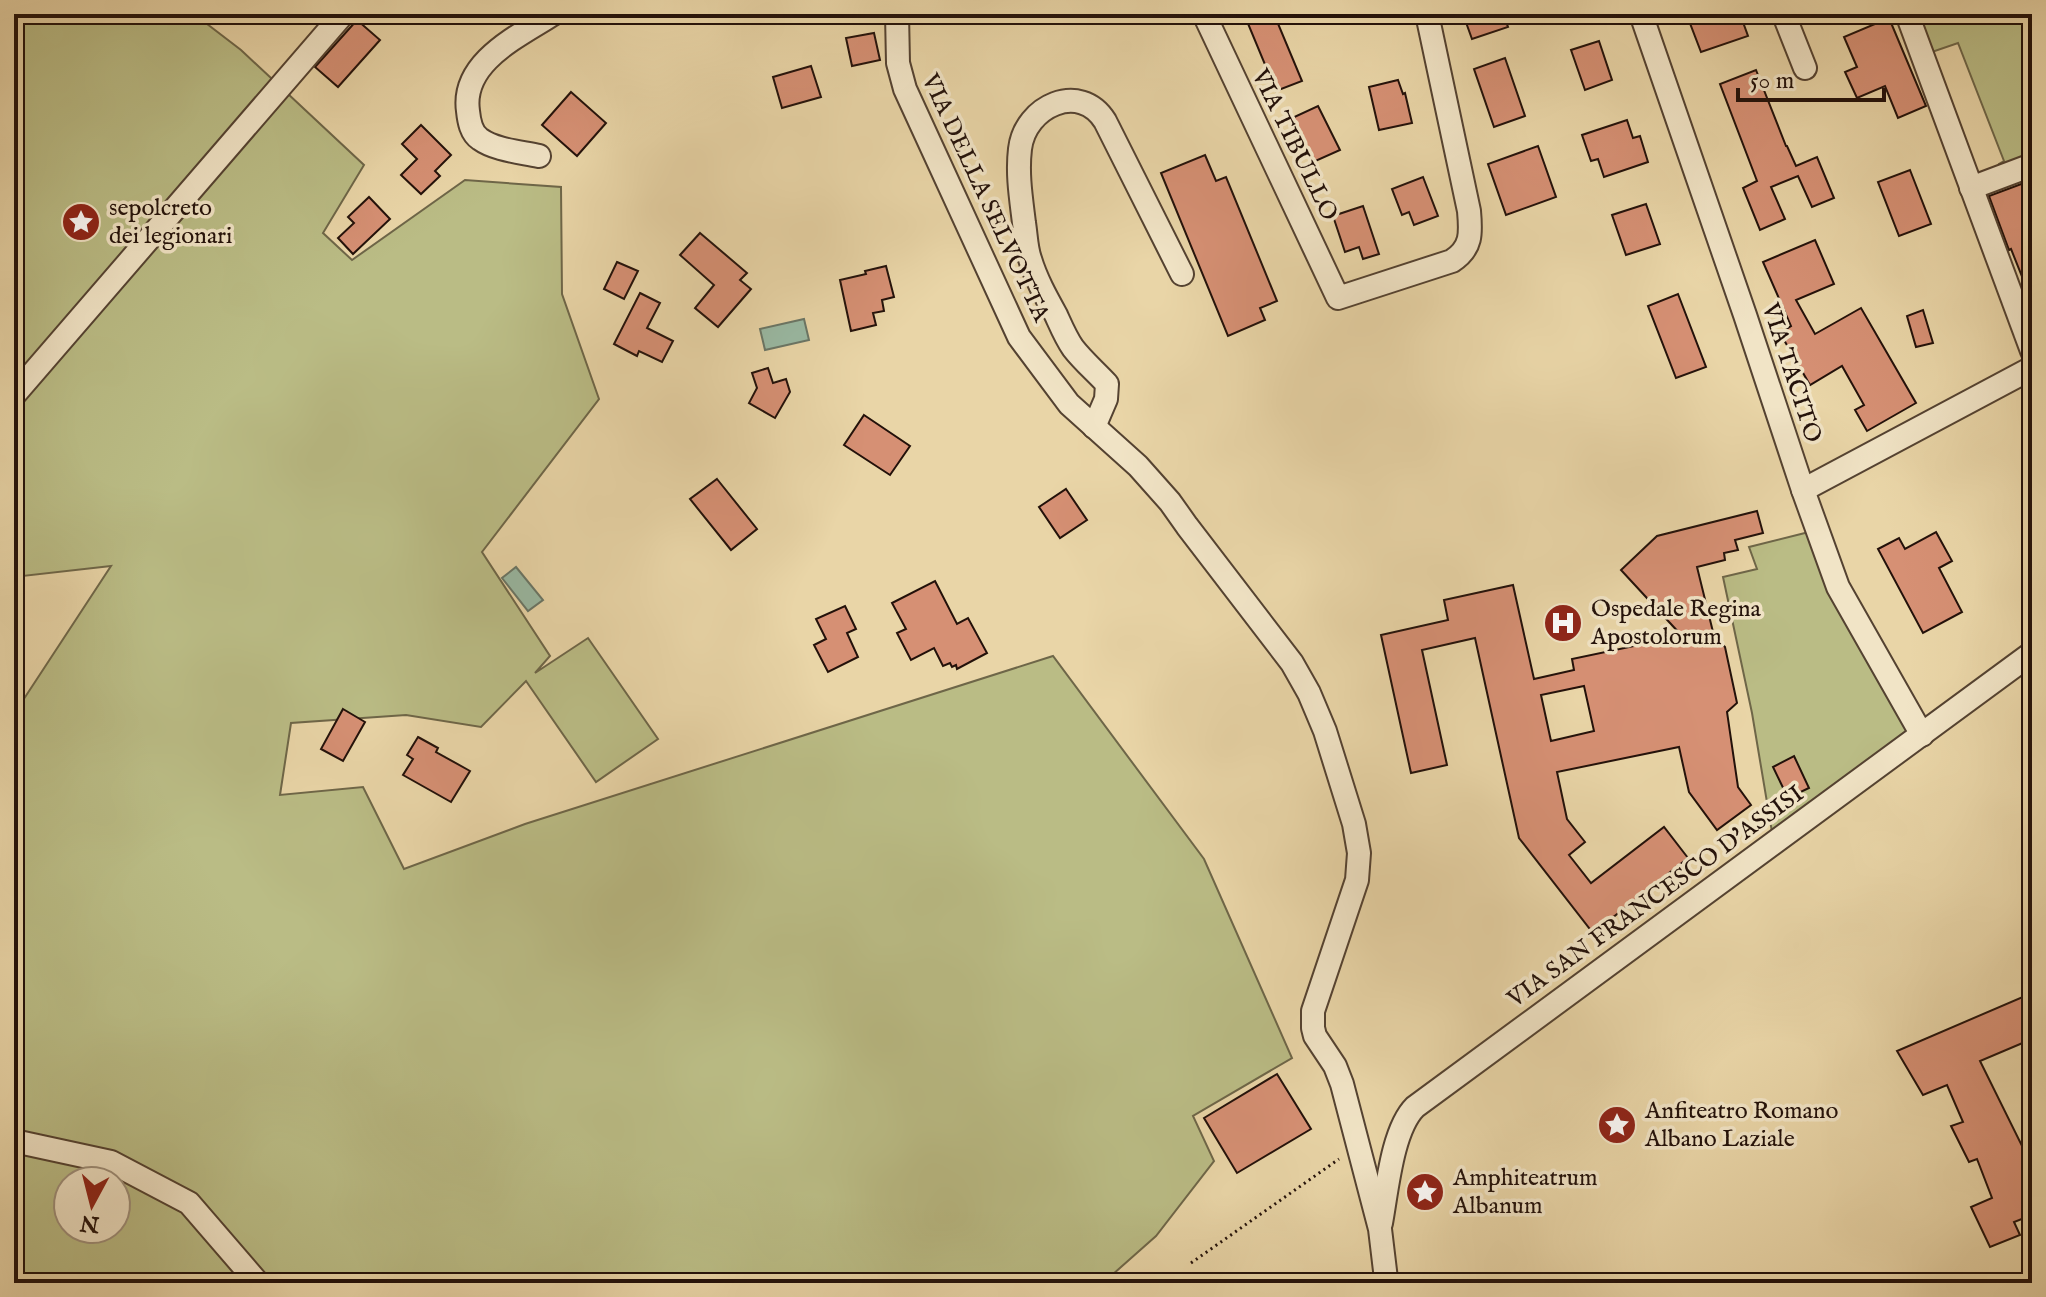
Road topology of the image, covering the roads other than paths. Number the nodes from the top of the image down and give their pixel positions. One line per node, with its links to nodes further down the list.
1 (343, 14): 16 (street)
2 (553, 14): 10 (street)
3 (897, 14): 17 (street, VIA DELLA SELVOTTA)
4 (1204, 14): 5 (street, VIA TIBULLO)
5 (1427, 14)
6 (1641, 14): 18 (street, VIA TACITO)
7 (1786, 14): 9 (street)
8 (1907, 14): 12 (street)
9 (1805, 68)
10 (539, 156)
11 (2032, 165): 12 (street)
12 (1971, 188): 14 (street)
13 (1182, 274): 17 (street)
14 (2032, 351)
15 (2032, 368): 18 (street)
16 (14, 395)
17 (1094, 427): 22 (street, VIA DELLA SELVOTTA)
18 (1803, 490): 20 (street, VIA TACITO)
19 (2032, 653): 20 (street, VIA SAN FRANCESCO D'ASSISI)
20 (1922, 735): 22 (street, VIA SAN FRANCESCO D'ASSISI)
21 (14, 1141): 24 (street)
22 (1380, 1229): 23 (street, VIA DELLA SELVOTTA)
23 (1389, 1282)
24 (258, 1283)

